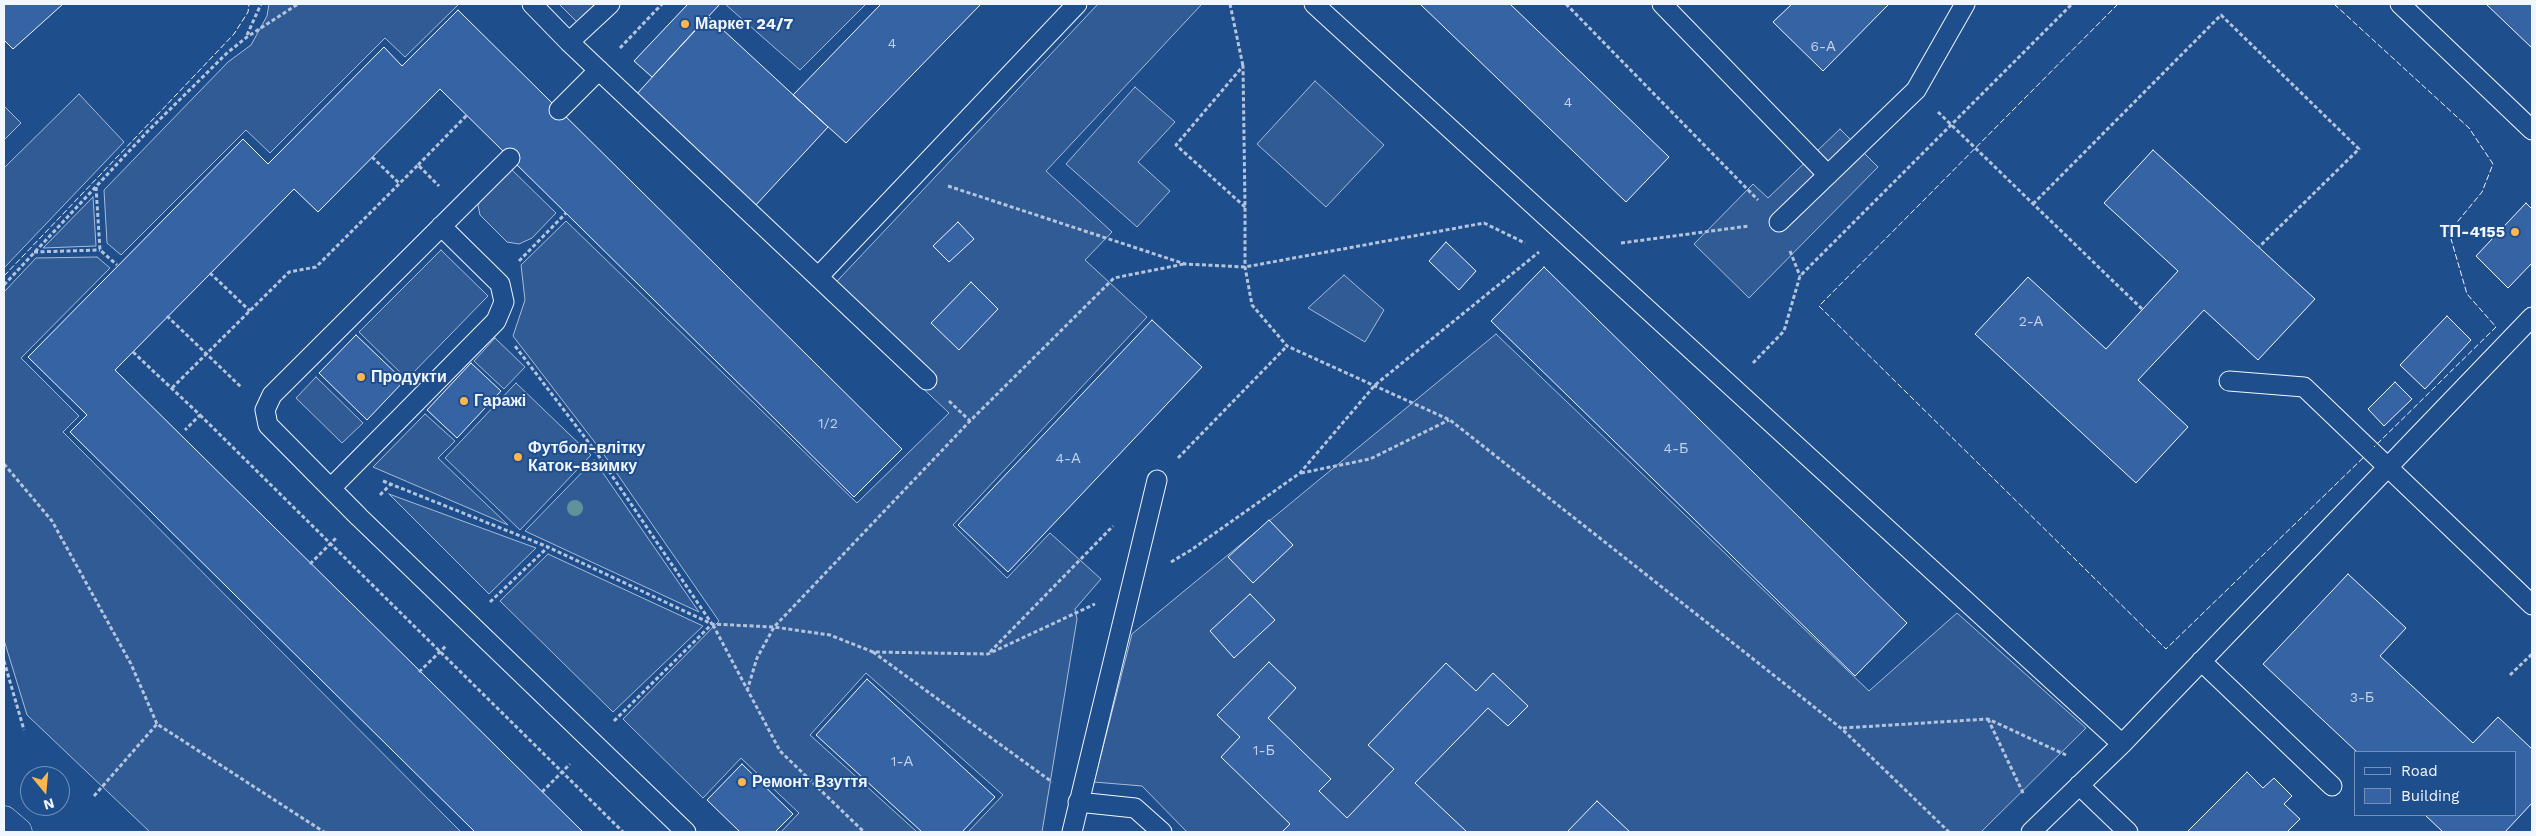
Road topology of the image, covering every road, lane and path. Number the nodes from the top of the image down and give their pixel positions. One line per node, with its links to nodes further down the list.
1 (261, 4): 14 (path)
2 (298, 4): 14 (path)
3 (532, 4): 15 (lane)
4 (610, 4): 15 (lane)
5 (662, 4): 17 (path)
6 (1077, 4): 26 (lane)
7 (1230, 4): 16 (path)
8 (1314, 4): 37 (lane)
9 (1566, 4): 34 (path)
10 (1662, 4): 27 (lane)
11 (1965, 4): 18 (lane)
12 (2072, 4): 21 (path)
13 (2400, 4): 22 (lane)
14 (247, 37): 29 (path)
15 (569, 42): 17 (lane)
16 (1243, 66): 32 (path); 32 (path)
17 (599, 70): 19 (lane); 46 (lane)
18 (1916, 90): 21 (path); 27 (lane)
19 (558, 110)
20 (466, 115): 25 (path)
21 (1952, 126): 30 (path); 45 (path)
22 (2532, 130)
23 (372, 157): 28 (path)
24 (510, 158): 31 (lane)
25 (418, 165): 28 (path); 31 (path)
26 (914, 175): 41 (path); 46 (lane)
27 (1828, 175): 34 (lane)
28 (399, 183): 49 (path)
29 (96, 186): 38 (path); 39 (path)
30 (2033, 204): 36 (path); 48 (path)
31 (460, 207): 35 (lane)
32 (1245, 207): 43 (path)
33 (566, 213): 40 (path)
34 (1779, 222): 37 (path); 45 (path)
35 (441, 226): 52 (lane); 60 (lane)
36 (2258, 248)
37 (1581, 249): 58 (lane)
38 (100, 250): 39 (path); 42 (path)
39 (34, 252): 47 (path)
40 (517, 263)
41 (1185, 264): 43 (path); 76 (path)
42 (117, 265)
43 (1245, 267): 57 (path); 57 (path)
44 (210, 273): 49 (path)
45 (1800, 276): 58 (path)
46 (818, 277): 55 (lane)
47 (4, 285)
48 (2142, 309)
49 (250, 310): 54 (path)
50 (167, 316): 54 (path)
51 (2532, 317): 66 (lane)
52 (496, 321): 65 (lane); 75 (path)
53 (133, 352): 59 (path)
54 (207, 354): 59 (path); 60 (path)
55 (927, 380)
56 (2229, 381): 66 (lane)
57 (1375, 385): 62 (path); 67 (path)
58 (1730, 386): 90 (lane)
59 (172, 388): 61 (path)
60 (265, 410): 69 (lane)
61 (200, 414): 63 (path); 77 (path)
62 (1450, 420): 67 (path); 87 (path)
63 (185, 430)
64 (4, 464): 86 (path)
65 (352, 467): 69 (lane); 70 (path)
66 (2387, 468): 73 (lane); 81 (lane)
67 (1300, 473): 71 (path)
68 (1158, 480): 98 (lane)
69 (331, 488): 74 (lane)
70 (548, 547): 74 (path); 75 (path)
71 (1167, 564)
72 (1102, 600): 78 (path)
73 (2532, 605)
74 (469, 622): 77 (path); 89 (lane)
75 (712, 624): 76 (path); 84 (path); 89 (path)
76 (774, 627): 78 (path); 84 (path)
77 (441, 650): 82 (path); 92 (path)
78 (873, 652): 98 (path)
79 (2532, 654): 83 (path)
80 (4, 661): 88 (path)
81 (2201, 661): 90 (lane); 94 (lane)
82 (419, 672)
83 (2510, 676)
84 (746, 691): 104 (path)
85 (1988, 719): 87 (path); 91 (path); 97 (path)
86 (157, 724): 96 (path); 101 (path)
87 (1842, 728): 107 (path)
88 (24, 730)
89 (592, 742): 92 (path); 103 (lane)
90 (2122, 744): 93 (lane)
91 (2071, 757)
92 (563, 771): 95 (path); 102 (path)
93 (2079, 785): 108 (lane); 109 (lane)
94 (2332, 786)
95 (542, 792)
96 (94, 796)
97 (2027, 801)
98 (1078, 802): 105 (lane); 106 (lane)
99 (4, 820): 100 (main road)
100 (18, 832)
101 (324, 832)
102 (623, 832)
103 (686, 832)
104 (864, 832)
105 (1072, 832)
106 (1162, 832)
107 (1949, 832)
108 (2031, 832)
109 (2128, 832)

